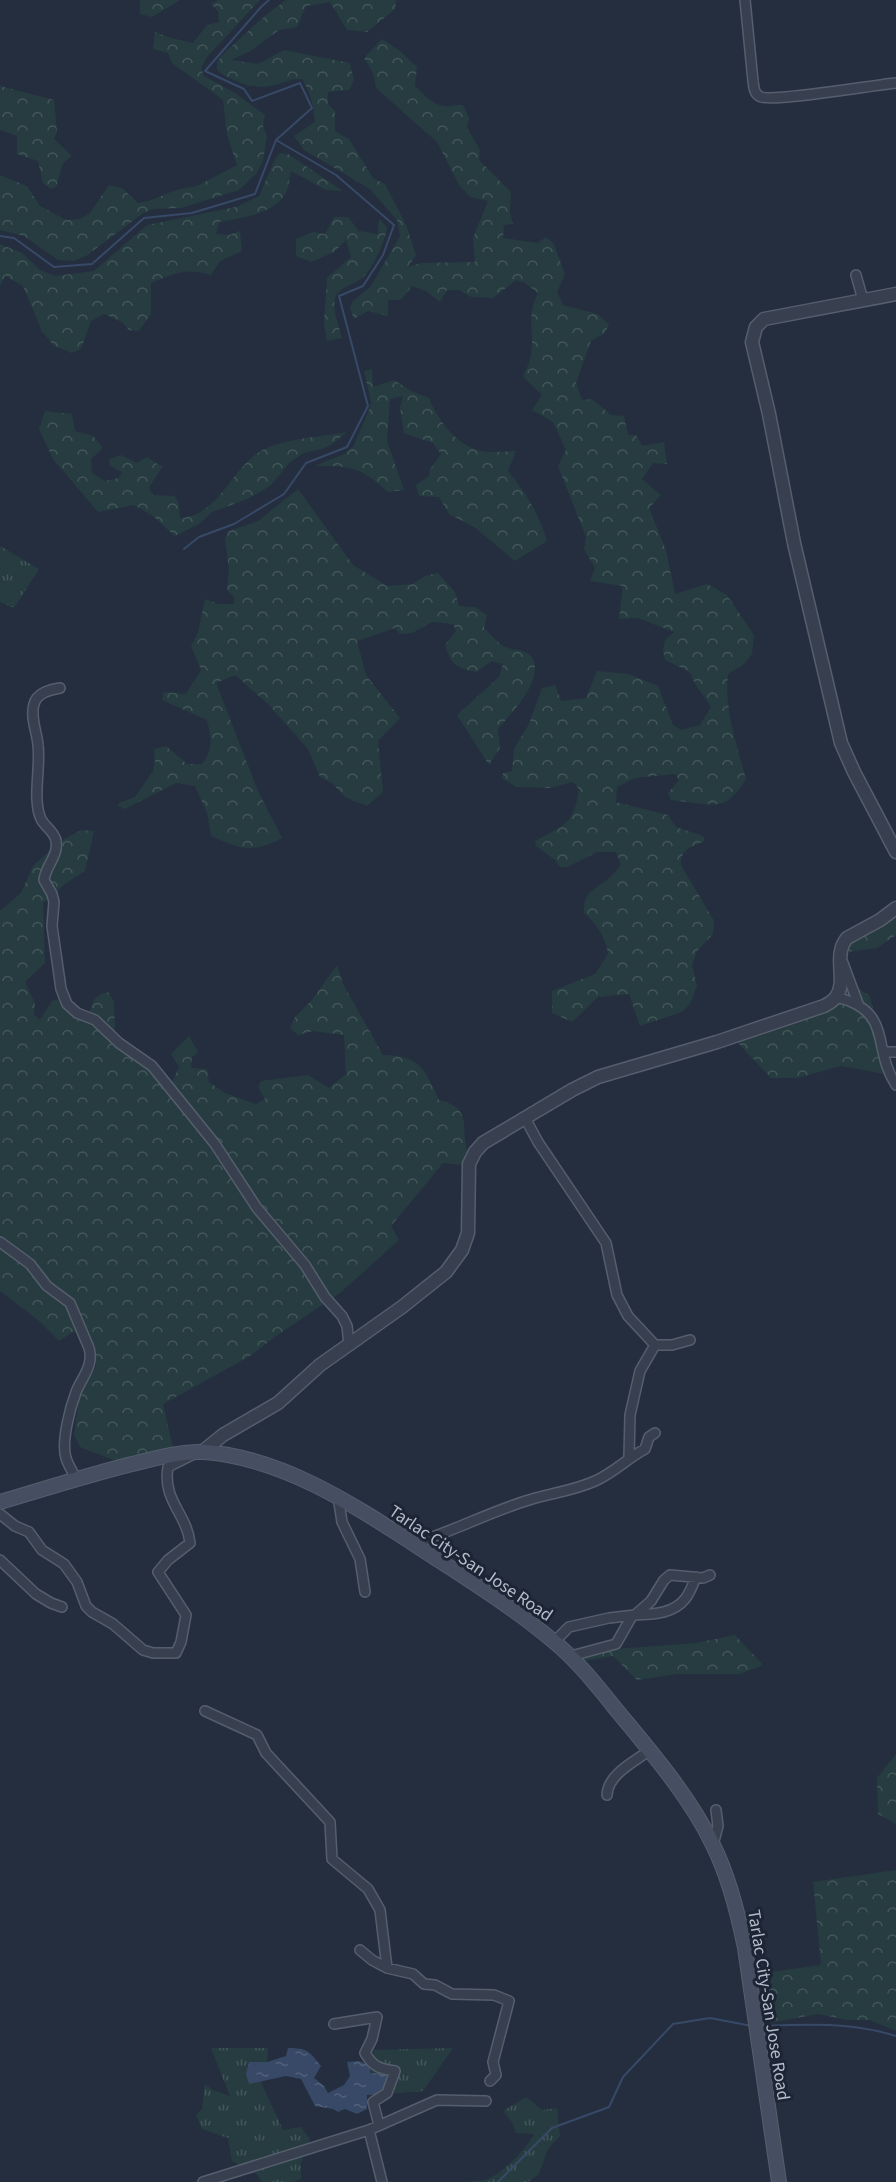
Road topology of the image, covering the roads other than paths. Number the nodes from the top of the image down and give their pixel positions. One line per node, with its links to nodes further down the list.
1 (745, 0): 2 (street)
2 (896, 83)
3 (856, 275): 5 (street)
4 (896, 294): 5 (street)
5 (863, 300): 7 (street)
6 (60, 688): 18 (street)
7 (896, 852)
8 (896, 908): 9 (street)
9 (840, 954): 10 (street); 11 (street)
10 (836, 997): 11 (street); 15 (street)
11 (859, 1006): 12 (street)
12 (883, 1052): 13 (street); 14 (street)
13 (896, 1052)
14 (896, 1086)
15 (525, 1118): 18 (street); 19 (street)
16 (0, 1242): 23 (street)
17 (690, 1340): 19 (street)
18 (349, 1345): 21 (street)
19 (655, 1345): 22 (street)
20 (655, 1433): 22 (street)
21 (200, 1452): 23 (main road, Tarlac City-San Jose Road); 24 (main road, Tarlac City-San Jose Road); 26 (street)
22 (628, 1457): 27 (street)
23 (76, 1479): 25 (main road, Tarlac City-San Jose Road)
24 (338, 1497): 27 (main road, Tarlac City-San Jose Road); 31 (street)
25 (0, 1502)
26 (0, 1514)
27 (412, 1544): 34 (main road, Tarlac City-San Jose Road)
28 (0, 1560): 32 (street)
29 (710, 1575): 30 (street)
30 (696, 1577): 33 (street); 33 (street)
31 (365, 1592)
32 (62, 1607)
33 (634, 1616): 34 (street); 35 (street)
34 (554, 1642): 35 (main road, Tarlac City-San Jose Road)
35 (571, 1656): 37 (main road, Tarlac City-San Jose Road)
36 (205, 1711): 42 (street)
37 (650, 1750): 38 (street); 40 (main road, Tarlac City-San Jose Road)
38 (607, 1795)
39 (716, 1810): 40 (street)
40 (714, 1845): 50 (main road, Tarlac City-San Jose Road)
41 (360, 1950): 42 (street)
42 (387, 1968): 44 (street)
43 (334, 2024): 46 (street)
44 (490, 2081)
45 (486, 2101): 46 (street)
46 (379, 2126): 47 (street)
47 (369, 2130): 48 (street); 49 (street)
48 (203, 2182)
49 (382, 2182)
50 (779, 2182)

